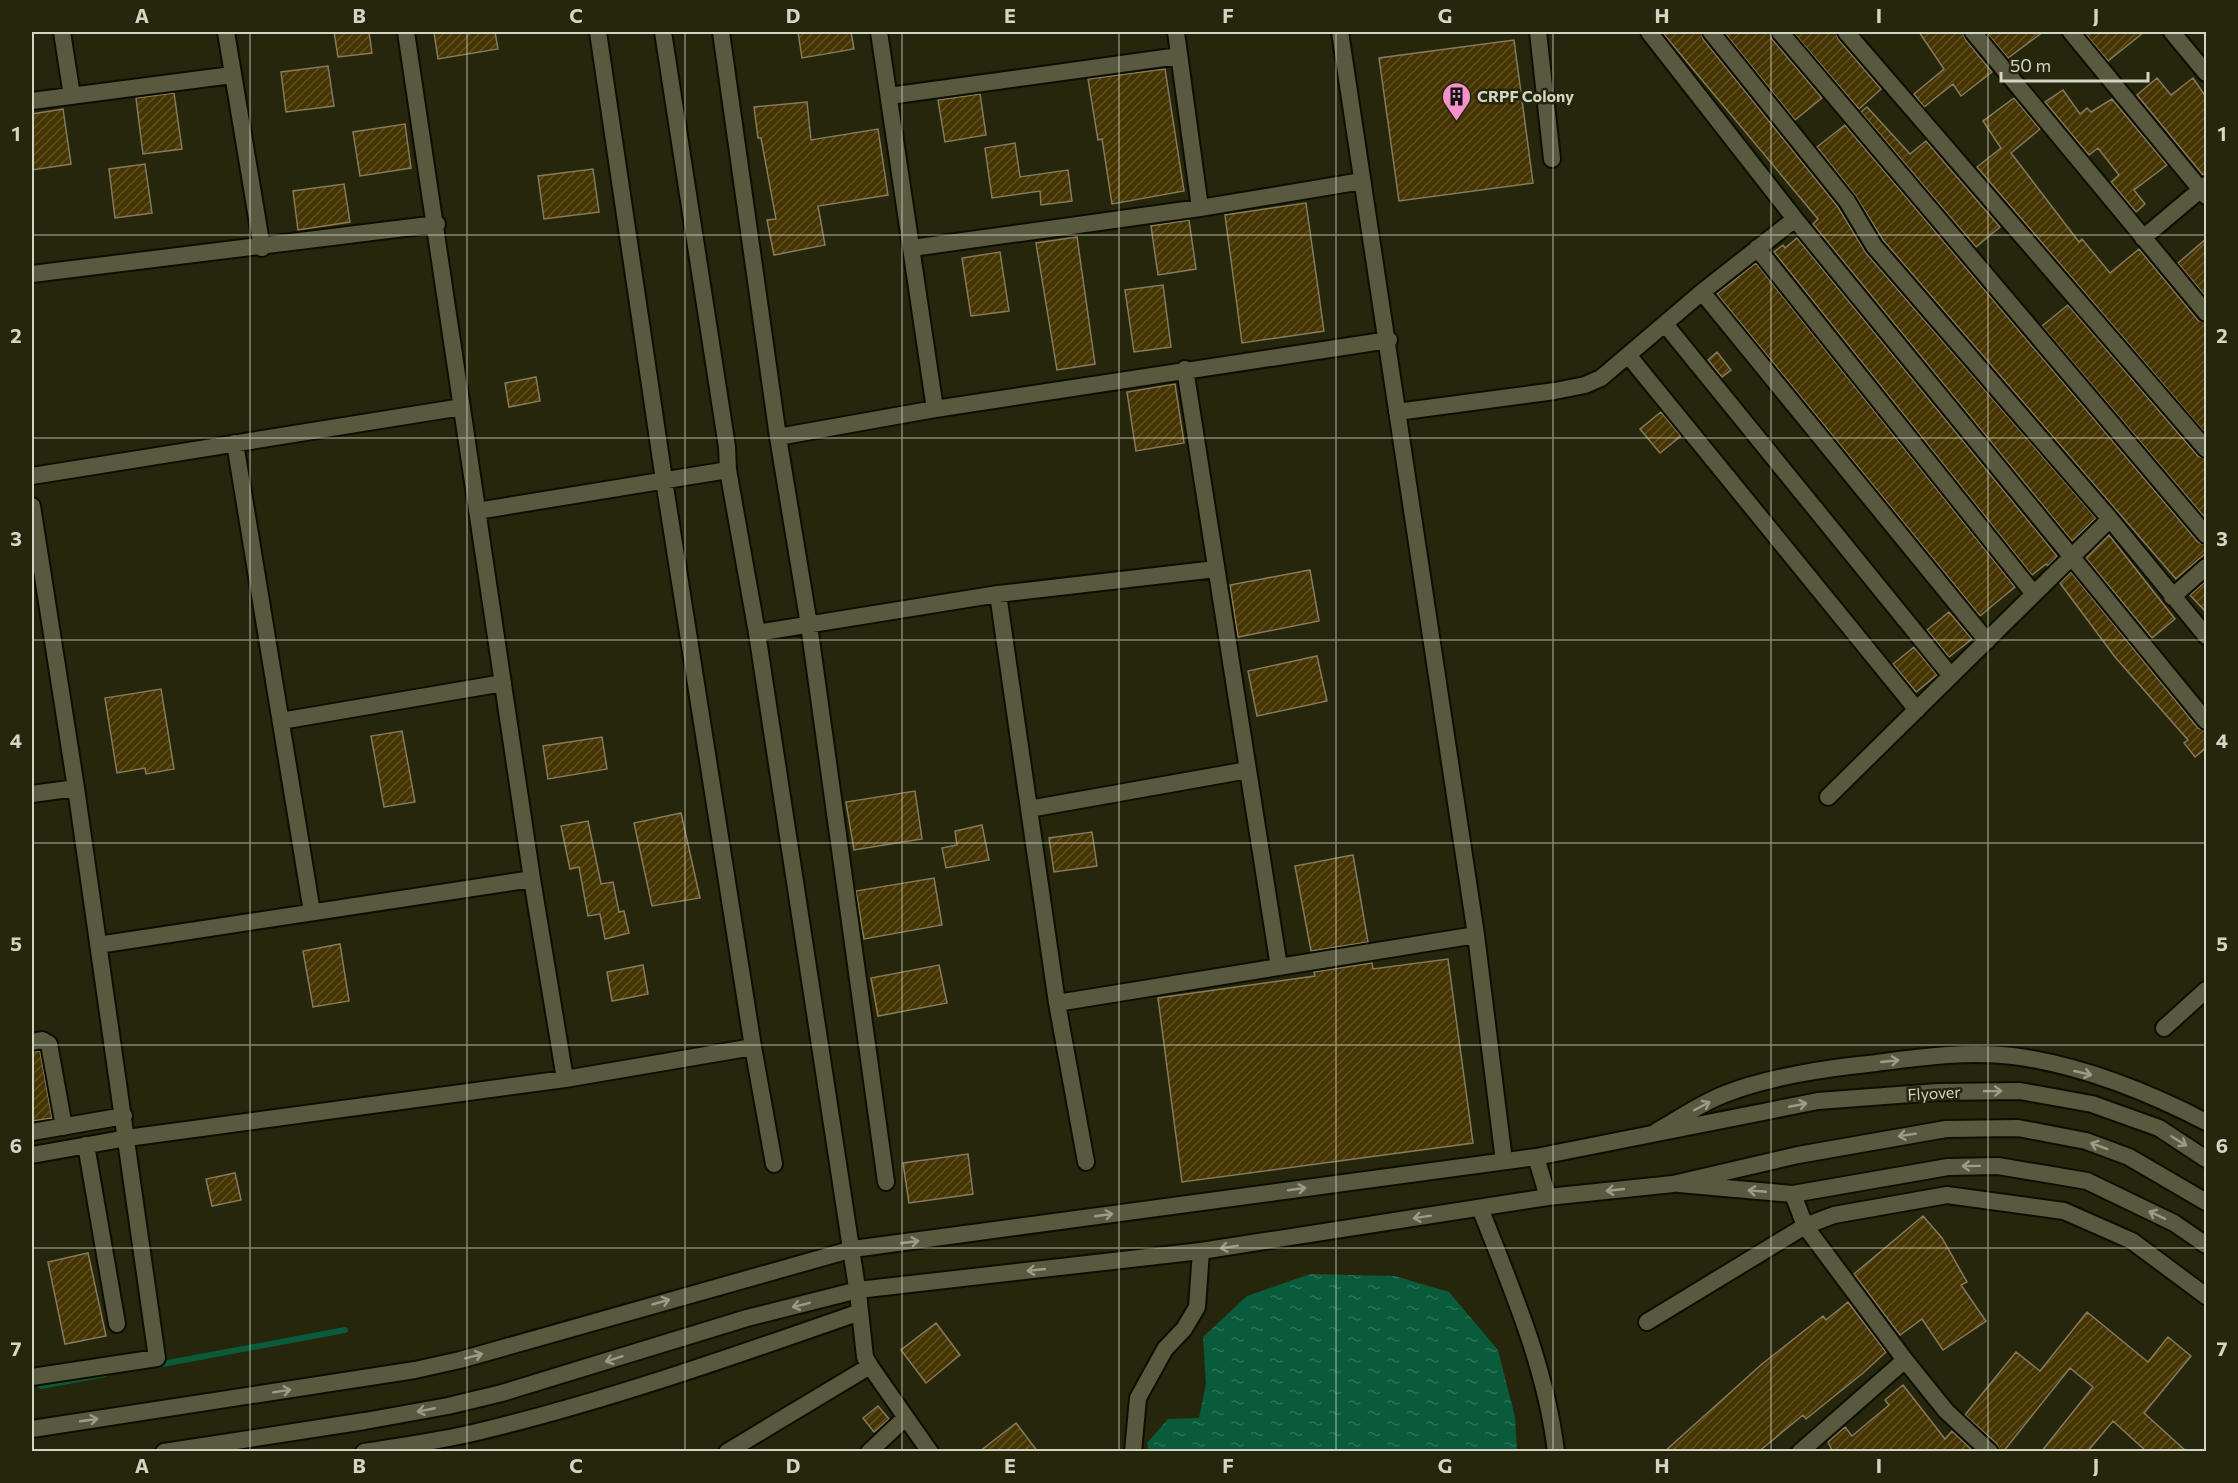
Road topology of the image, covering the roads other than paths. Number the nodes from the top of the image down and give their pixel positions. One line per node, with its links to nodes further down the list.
1 (62, 32): 21 (street)
2 (226, 32): 20 (street)
3 (406, 32): 29 (street)
4 (598, 32): 49 (street)
5 (663, 32): 47 (street)
6 (721, 32): 44 (street)
7 (879, 32): 22 (street)
8 (1176, 32): 18 (street)
9 (1340, 32): 25 (street)
10 (1538, 32): 24 (street)
11 (1649, 32): 28 (street)
12 (1711, 32): 52 (street)
13 (1780, 32): 53 (street)
14 (1846, 32): 46 (street)
15 (1973, 32): 30 (street)
16 (2071, 32): 26 (street)
17 (2172, 32): 19 (street)
18 (1179, 56): 22 (street); 27 (street)
19 (2206, 73)
20 (232, 75): 21 (street); 31 (street)
21 (72, 96): 23 (street)
22 (889, 96): 32 (street)
23 (32, 101)
24 (1552, 159)
25 (1362, 182): 27 (street); 38 (street)
26 (2205, 190): 30 (street)
27 (1200, 208): 32 (street)
28 (1795, 219): 33 (street); 54 (street)
29 (437, 224): 31 (street); 41 (street)
30 (2143, 238): 36 (street)
31 (262, 248): 34 (street)
32 (912, 248): 42 (street)
33 (1757, 248): 35 (street); 58 (street)
34 (32, 274)
35 (1702, 292): 37 (street); 63 (street)
36 (2206, 313)
37 (1665, 324): 39 (street); 64 (street)
38 (1389, 340): 40 (street); 43 (street)
39 (1628, 355): 43 (street); 66 (street)
40 (1185, 369): 42 (street); 56 (street)
41 (462, 407): 45 (street); 51 (street)
42 (935, 408): 44 (street)
43 (1397, 412): 76 (street)
44 (778, 437): 60 (street)
45 (234, 443): 48 (street); 67 (street)
46 (2206, 449)
47 (728, 470): 49 (street); 61 (street)
48 (32, 476)
49 (664, 480): 51 (street); 83 (street)
50 (32, 506): 70 (street)
51 (477, 511): 65 (street)
52 (2110, 519): 54 (street); 59 (street)
53 (2206, 535)
54 (2072, 557): 58 (street); 68 (street)
55 (2206, 567): 59 (street)
56 (1216, 569): 57 (street); 69 (street)
57 (998, 594): 60 (street); 73 (street)
58 (2034, 594): 63 (street)
59 (2172, 597): 62 (street)
60 (809, 625): 61 (street); 98 (street)
61 (757, 633): 106 (street)
62 (2206, 636)
63 (1987, 641): 64 (street)
64 (1951, 676): 66 (street)
65 (503, 683): 67 (street); 74 (street)
66 (1917, 710): 72 (street)
67 (281, 721): 75 (street)
68 (2206, 721)
69 (1248, 770): 73 (street); 78 (street)
70 (76, 788): 71 (street); 77 (street)
71 (32, 794)
72 (1828, 797)
73 (1029, 809): 80 (street)
74 (532, 879): 75 (street); 84 (street)
75 (312, 912): 77 (street)
76 (1476, 935): 78 (street); 95 (street)
77 (98, 945): 85 (street)
78 (1279, 967): 80 (street)
79 (2206, 990): 81 (street)
80 (1057, 1003): 96 (street)
81 (2163, 1028)
82 (32, 1042): 87 (street)
83 (753, 1047): 84 (street); 97 (street)
84 (565, 1079): 90 (street)
85 (124, 1116): 87 (street); 90 (street)
86 (2206, 1122): 89 (street, one-way to 86)
87 (64, 1126): 88 (street)
88 (32, 1132)
89 (1650, 1134): 93 (street, Flyover); 94 (street, Flyover, one-way to 94)
90 (127, 1138): 91 (street); 114 (street)
91 (86, 1145): 92 (street); 111 (street)
92 (32, 1155)
93 (1536, 1157): 95 (street, Flyover); 101 (street)
94 (2206, 1159)
95 (1504, 1161): 106 (street, Flyover, one-way to 95)
96 (1086, 1162)
97 (774, 1164)
98 (886, 1182)
99 (1673, 1184): 100 (street, one-way to 99); 101 (street, one-way to 101); 102 (street, one-way to 99)
100 (1793, 1194): 104 (street); 105 (street, one-way to 100)
101 (1548, 1197): 103 (street)
102 (2206, 1202)
103 (1480, 1208): 107 (street, one-way to 107); 123 (street)
104 (1805, 1226): 108 (street); 110 (street); 112 (street)
105 (2206, 1245)
106 (852, 1249): 109 (street); 116 (street, Flyover, one-way to 106)
107 (1201, 1251): 109 (street, one-way to 109); 122 (street)
108 (2206, 1296)
109 (859, 1301): 113 (street); 117 (street, one-way to 117); 118 (street)
110 (1647, 1322)
111 (117, 1324)
112 (1905, 1360): 124 (street); 125 (street)
113 (870, 1366): 115 (street); 119 (street)
114 (32, 1377)
115 (905, 1418): 120 (street); 121 (street)
116 (32, 1429)
117 (165, 1452)
118 (364, 1452)
119 (728, 1452)
120 (869, 1452)
121 (930, 1452)
122 (1133, 1452)
123 (1556, 1452)
124 (1800, 1452)
125 (1990, 1452)

